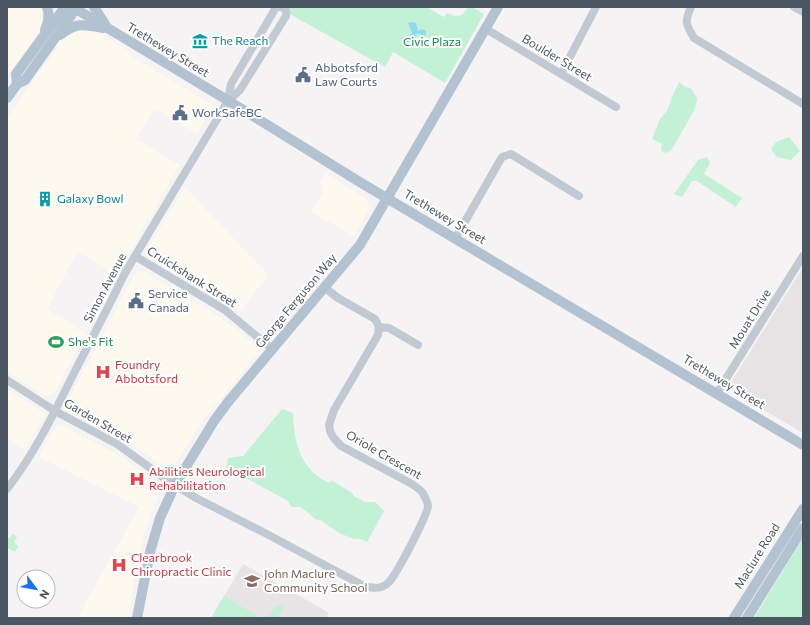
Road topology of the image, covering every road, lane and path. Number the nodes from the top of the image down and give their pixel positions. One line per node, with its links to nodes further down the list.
1 (47, 7): 13 (main road)
2 (94, 7): 11 (main road)
3 (278, 7): 16 (street)
4 (281, 7): 16 (street)
5 (498, 7): 12 (main road, George Ferguson Way)
6 (596, 7): 14 (street)
7 (691, 7): 17 (street)
8 (794, 7): 10 (street)
9 (70, 8): 11 (main road, Trethewey Street); 13 (main road)
10 (803, 12)
11 (108, 29): 13 (main road); 16 (main road, Trethewey Street)
12 (486, 29): 14 (street, Boulder Street); 20 (main road, George Ferguson Way)
13 (48, 39): 15 (main road)
14 (561, 74): 18 (street, Boulder Street)
15 (7, 98)
16 (228, 101): 20 (main road, Trethewey Street); 22 (street, Simon Avenue)
17 (803, 104)
18 (616, 107)
19 (579, 196): 21 (street)
20 (387, 198): 21 (main road, Trethewey Street); 24 (main road, George Ferguson Way)
21 (455, 239): 29 (main road, Trethewey Street)
22 (135, 256): 27 (street, Cruickshank Street); 30 (street, Simon Avenue)
23 (803, 256): 29 (street, Mouat Drive)
24 (324, 287): 25 (street); 27 (main road, George Ferguson Way)
25 (379, 327): 26 (street); 32 (street, Oriole Crescent)
26 (418, 345)
27 (272, 349): 32 (main road, George Ferguson Way)
28 (7, 380): 30 (street, Garden Street)
29 (717, 393): 31 (main road, Trethewey Street)
30 (55, 410): 32 (street, Garden Street); 33 (street, Simon Avenue)
31 (803, 445)
32 (175, 485): 36 (main road, George Ferguson Way)
33 (7, 489)
34 (803, 508): 37 (main road, Maclure Road)
35 (803, 528): 38 (main road, Maclure Road)
36 (137, 618)
37 (734, 618)
38 (747, 618)

